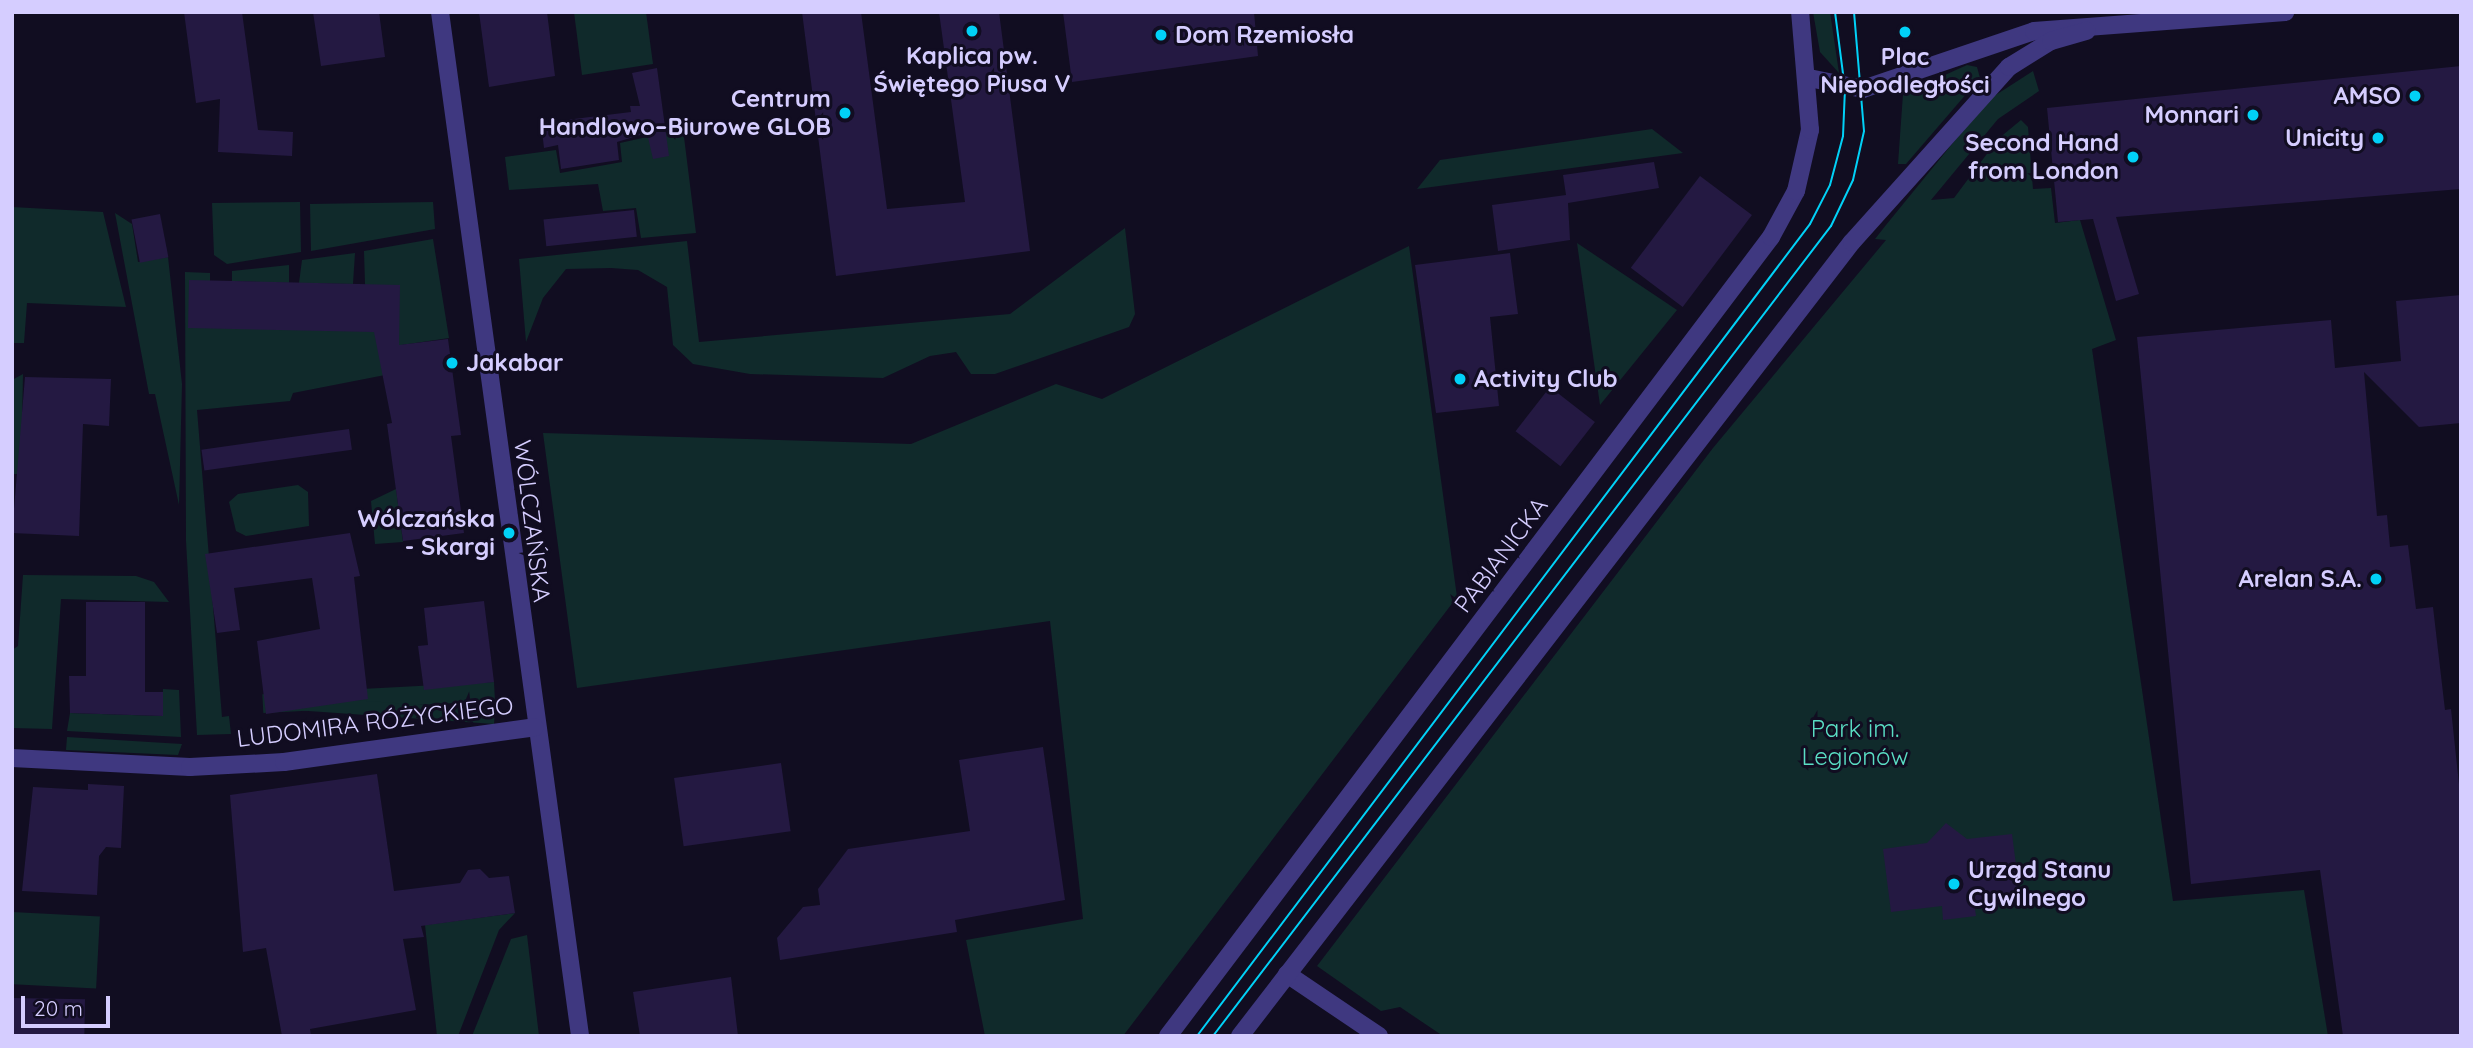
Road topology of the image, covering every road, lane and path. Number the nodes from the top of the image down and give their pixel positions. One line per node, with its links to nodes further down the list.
1 (440, 12): 6 (street, WÓLCZAŃSKA)
2 (1800, 12): 5 (street, PABIANICKA)
3 (2285, 12): 4 (street)
4 (2087, 32): 5 (street); 8 (street)
5 (1809, 78): 10 (street, PABIANICKA)
6 (535, 727): 7 (street, LUDOMIRA RÓŻYCKIEGO); 9 (street, WÓLCZAŃSKA)
7 (12, 758)
8 (1287, 974): 11 (street); 12 (street)
9 (580, 1036)
10 (1168, 1036)
11 (1240, 1036)
12 (1379, 1036)

